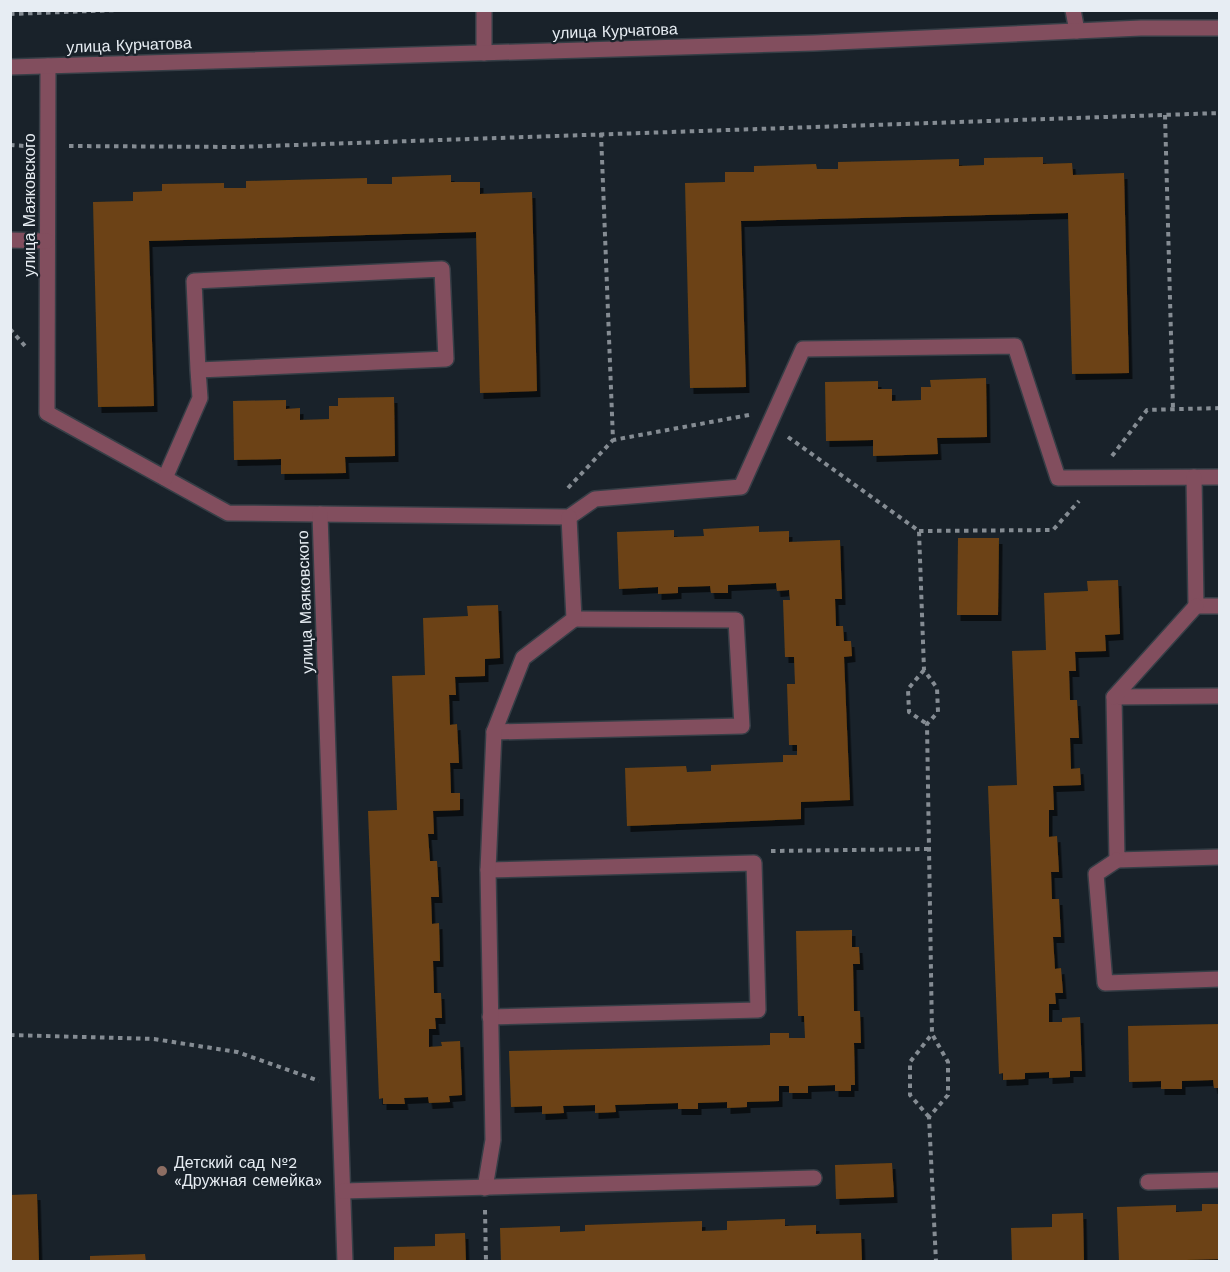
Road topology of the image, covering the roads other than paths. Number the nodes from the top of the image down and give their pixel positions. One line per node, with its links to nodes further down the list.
1 (484, 10): 5 (street)
2 (1073, 10): 4 (street)
3 (1220, 28): 4 (street, улица Курчатова)
4 (1077, 31): 5 (street, улица Курчатова)
5 (484, 53): 6 (street, улица Курчатова)
6 (48, 66): 7 (street, улица Курчатова); 9 (street, улица Маяковского)
7 (10, 67)
8 (10, 240): 9 (street)
9 (47, 241): 13 (street, улица Маяковского)
10 (198, 370): 10 (street); 13 (street)
11 (1194, 477): 12 (street); 15 (street); 16 (street)
12 (1220, 477)
13 (165, 478): 14 (street, улица Маяковского)
14 (320, 514): 15 (street); 31 (street, улица Маяковского)
15 (569, 518): 18 (street)
16 (1196, 606): 17 (street); 20 (street)
17 (1220, 606)
18 (574, 619): 21 (street); 21 (street)
19 (1220, 696): 20 (street)
20 (1113, 697): 23 (street)
21 (494, 732): 24 (street)
22 (1220, 857): 23 (street)
23 (1117, 860): 25 (street)
24 (488, 870): 26 (street); 26 (street)
25 (1220, 979)
26 (490, 1017): 30 (street)
27 (814, 1178): 30 (street)
28 (1220, 1180): 29 (street)
29 (1148, 1182)
30 (485, 1188): 31 (street)
31 (343, 1191): 32 (street, улица Маяковского)
32 (345, 1262)

